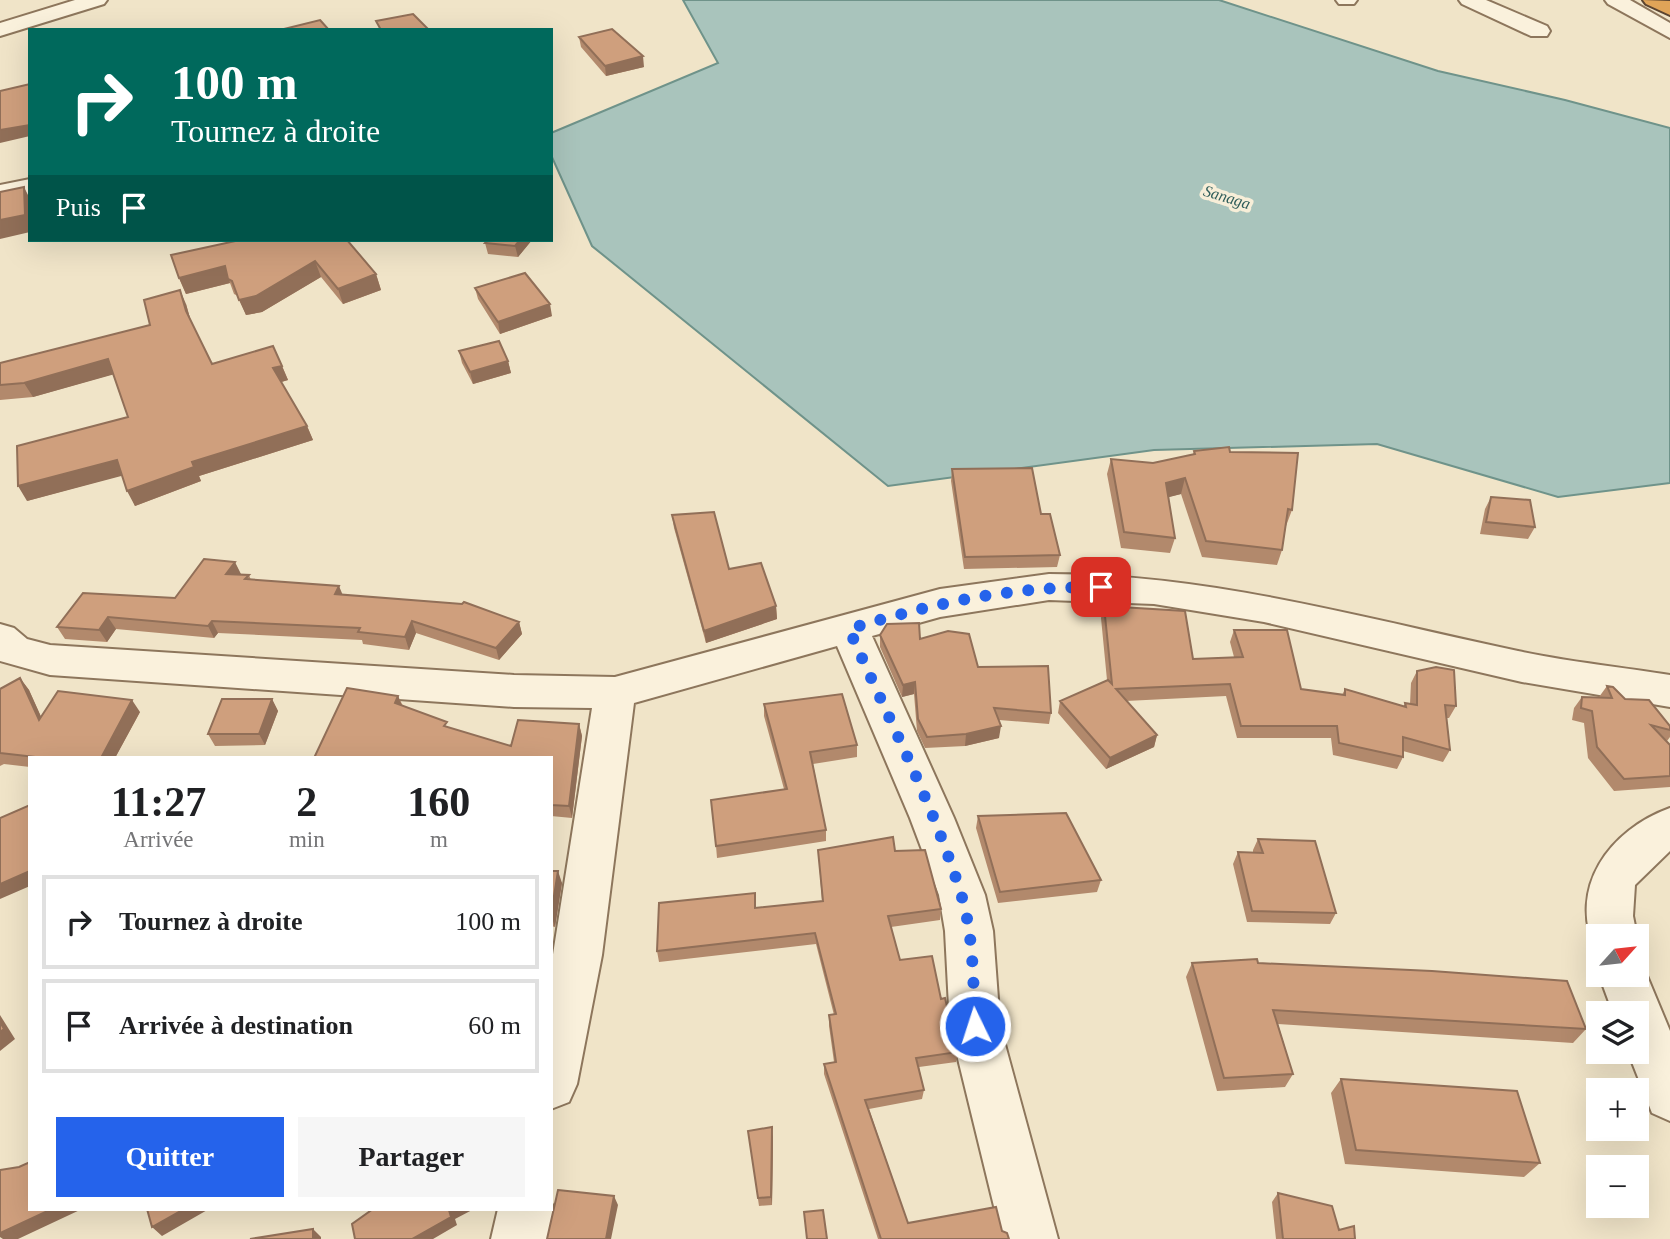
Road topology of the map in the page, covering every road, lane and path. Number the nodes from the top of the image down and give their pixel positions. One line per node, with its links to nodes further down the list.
1 (97, 0): 6 (street)
2 (1469, 0): 7 (street)
3 (1615, 0): 8 (street)
4 (1653, 0): 5 (highway)
5 (1670, 9)
6 (0, 30)
7 (1539, 31)
8 (1670, 32)
9 (28, 187): 10 (street)
10 (0, 193)
11 (849, 629): 13 (street); 14 (street); 22 (street)
12 (5, 650): 14 (street)
13 (1670, 691)
14 (615, 693): 18 (street)
15 (1670, 827): 16 (street)
16 (1612, 924)
17 (1628, 987): 19 (street)
18 (553, 1074)
19 (1670, 1095)
20 (526, 1211): 21 (street)
21 (520, 1239)
22 (1030, 1239)

